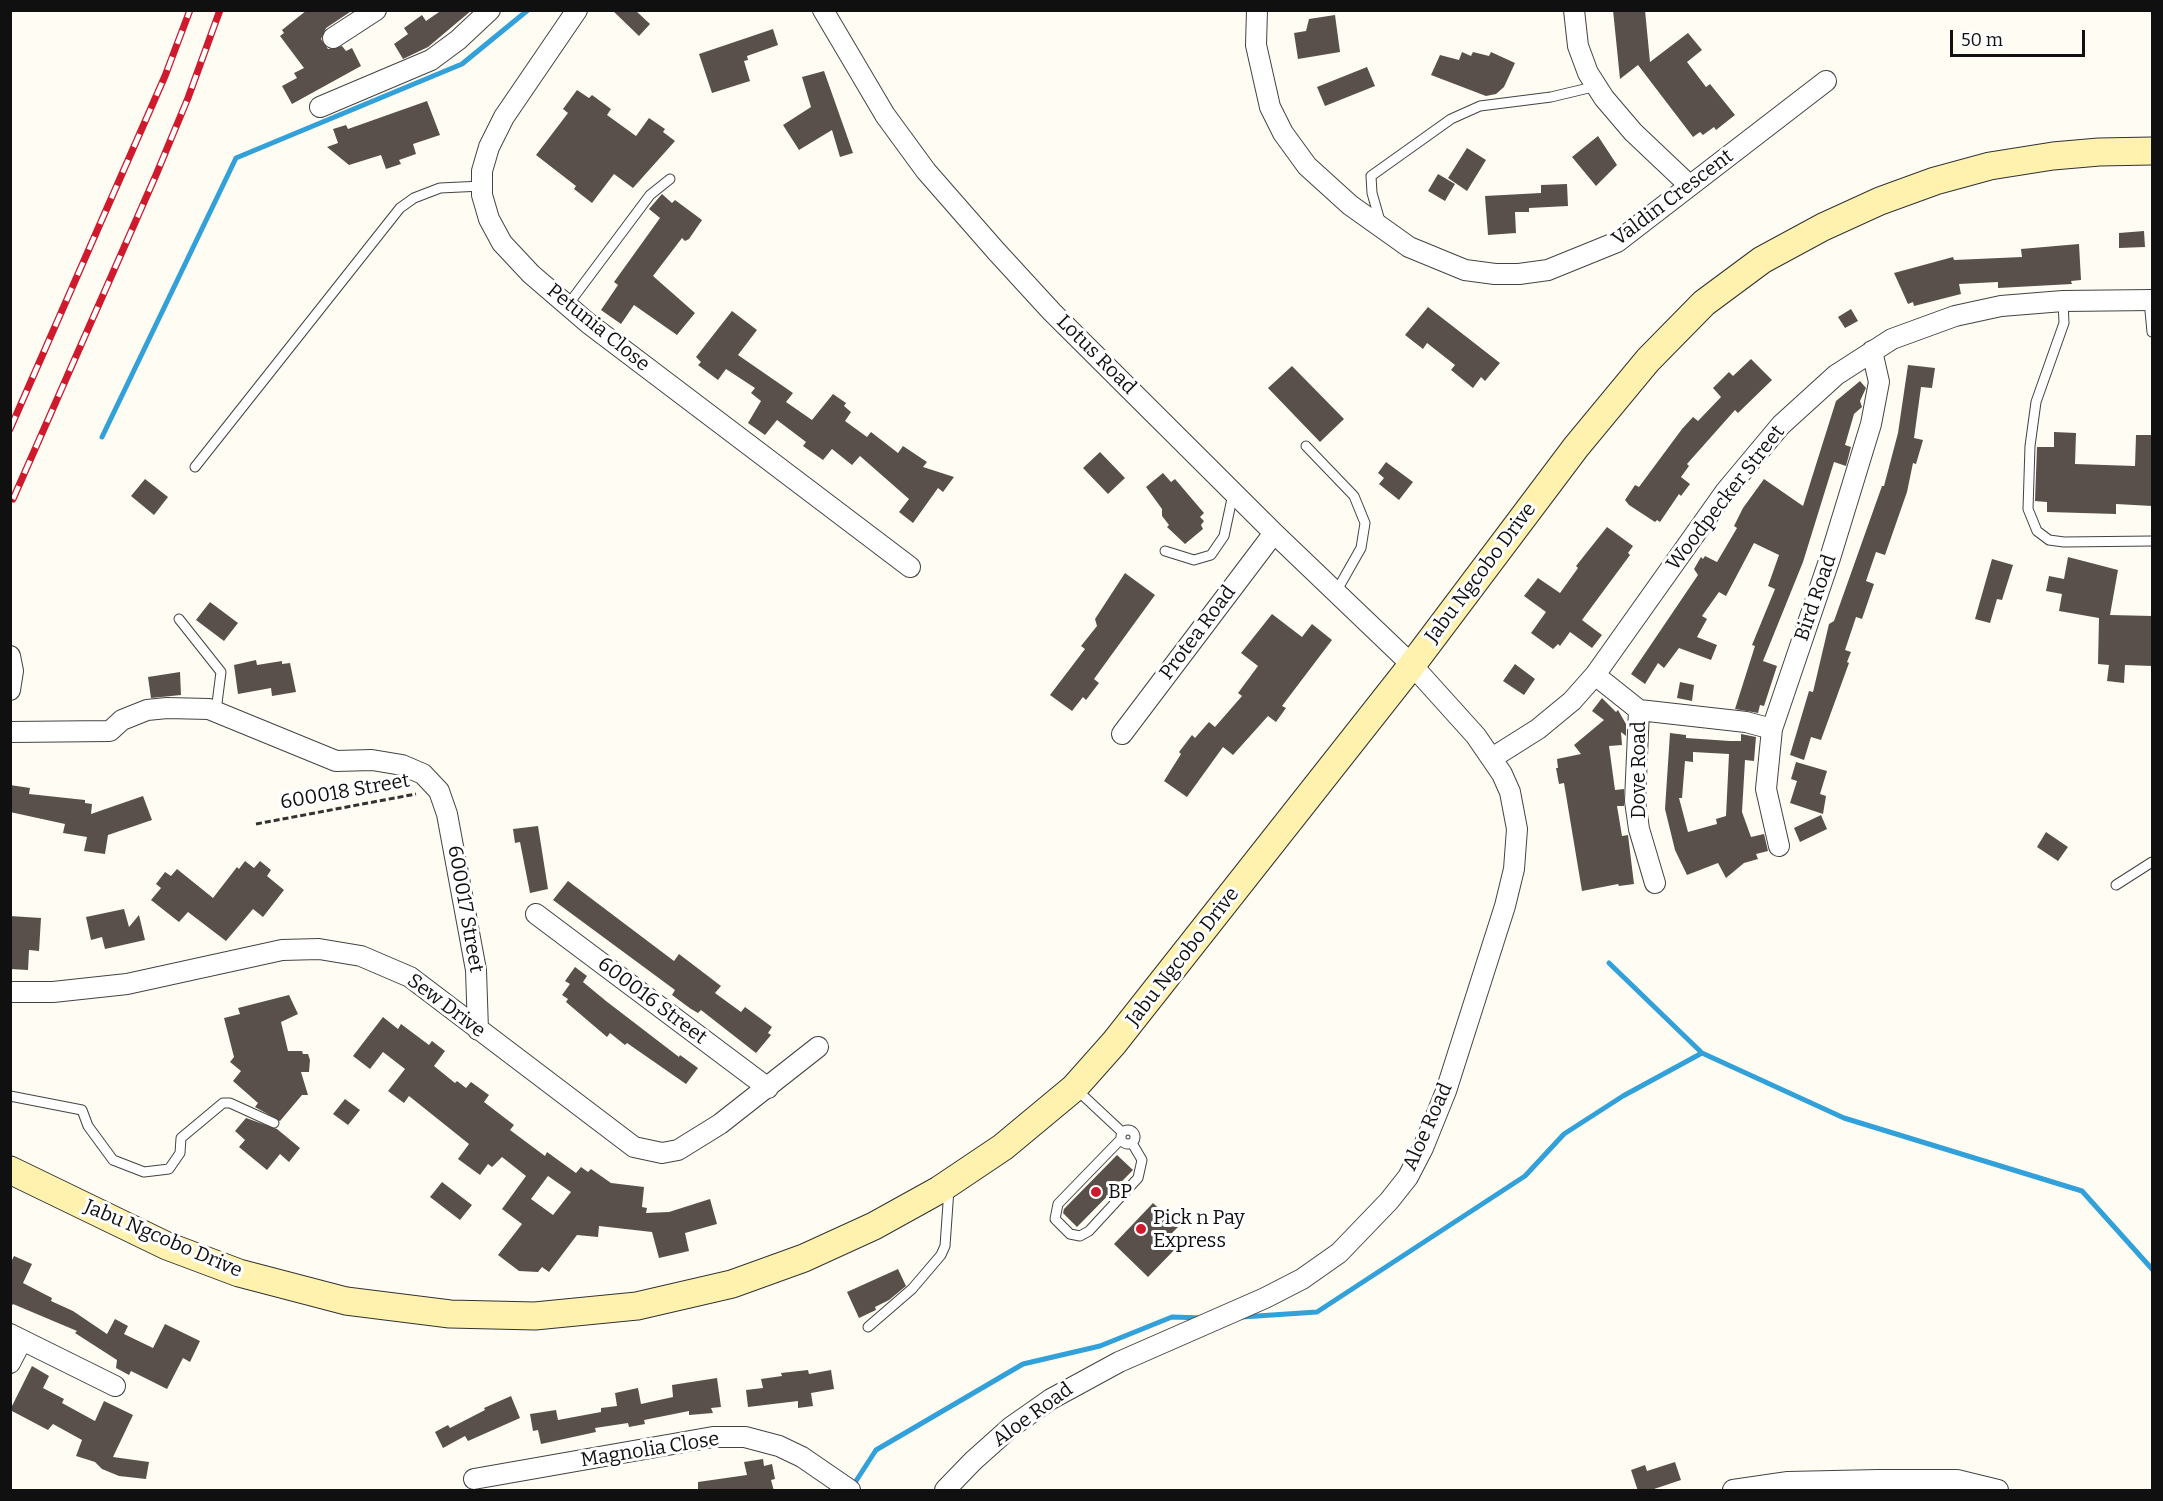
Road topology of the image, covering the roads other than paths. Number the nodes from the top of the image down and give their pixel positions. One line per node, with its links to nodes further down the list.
1 (376, 10): 7 (street)
2 (490, 10): 10 (street)
3 (823, 10): 23 (street, Lotus Road)
4 (1257, 10): 15 (street, Valdin Crescent)
5 (1574, 10): 9 (street)
6 (572, 12): 13 (street, Petunia Close)
7 (333, 38)
8 (1826, 81): 14 (street, Valdin Crescent)
9 (1597, 86): 14 (street); 15 (lane)
10 (320, 107)
11 (2152, 152): 31 (main road, Jabu Ngcobo Drive)
12 (670, 179): 18 (lane)
13 (482, 186): 18 (street, Petunia Close); 22 (lane)
14 (1690, 186): 15 (street, Valdin Crescent)
15 (1385, 231)
16 (2151, 300): 17 (street, Woodpecker Street); 19 (lane)
17 (2063, 301): 20 (street, Woodpecker Street); 25 (lane)
18 (567, 306): 27 (street, Petunia Close)
19 (2152, 332)
20 (1872, 351): 32 (street, Woodpecker Street); 36 (street, Bird Road)
21 (1306, 446): 28 (lane)
22 (195, 466)
23 (1233, 492): 24 (street, Lotus Road); 26 (lane)
24 (1274, 533): 28 (street, Lotus Road); 38 (street, Protea Road)
25 (2152, 541)
26 (1166, 551)
27 (910, 567)
28 (1336, 592): 31 (street, Lotus Road)
29 (179, 619): 35 (lane)
30 (10, 656): 33 (street)
31 (1412, 665): 39 (street, Aloe Road); 49 (main road, Jabu Ngcobo Drive)
32 (1596, 675): 34 (street, Dove Road); 39 (street, Woodpecker Street)
33 (10, 690)
34 (1640, 710): 36 (street); 42 (street, Dove Road)
35 (216, 711): 37 (street); 46 (street, 600017 Street)
36 (1772, 729): 40 (street, Bird Road)
37 (10, 732)
38 (1122, 734)
39 (1492, 758): 63 (street, Aloe Road)
40 (1779, 846)
41 (2152, 862): 43 (lane)
42 (1655, 883)
43 (2116, 885)
44 (536, 914): 48 (street, 600016 Street)
45 (10, 992): 46 (street, Sew Drive)
46 (478, 1030): 48 (street, Sew Drive)
47 (818, 1047): 48 (street, Sew Drive)
48 (768, 1088)
49 (1074, 1088): 52 (lane); 54 (main road, Jabu Ngcobo Drive)
50 (10, 1096): 51 (lane)
51 (274, 1124)
52 (1121, 1136): 52 (lane)
53 (10, 1170): 54 (main road, Jabu Ngcobo Drive)
54 (949, 1184): 55 (lane)
55 (868, 1327)
56 (16, 1337): 57 (street); 58 (street)
57 (10, 1363)
58 (115, 1386)
59 (474, 1479): 62 (street, Magnolia Close)
60 (1921, 1485): 61 (street); 65 (street)
61 (1790, 1486): 64 (street)
62 (850, 1491)
63 (945, 1491)
64 (1733, 1491)
65 (1998, 1491)

